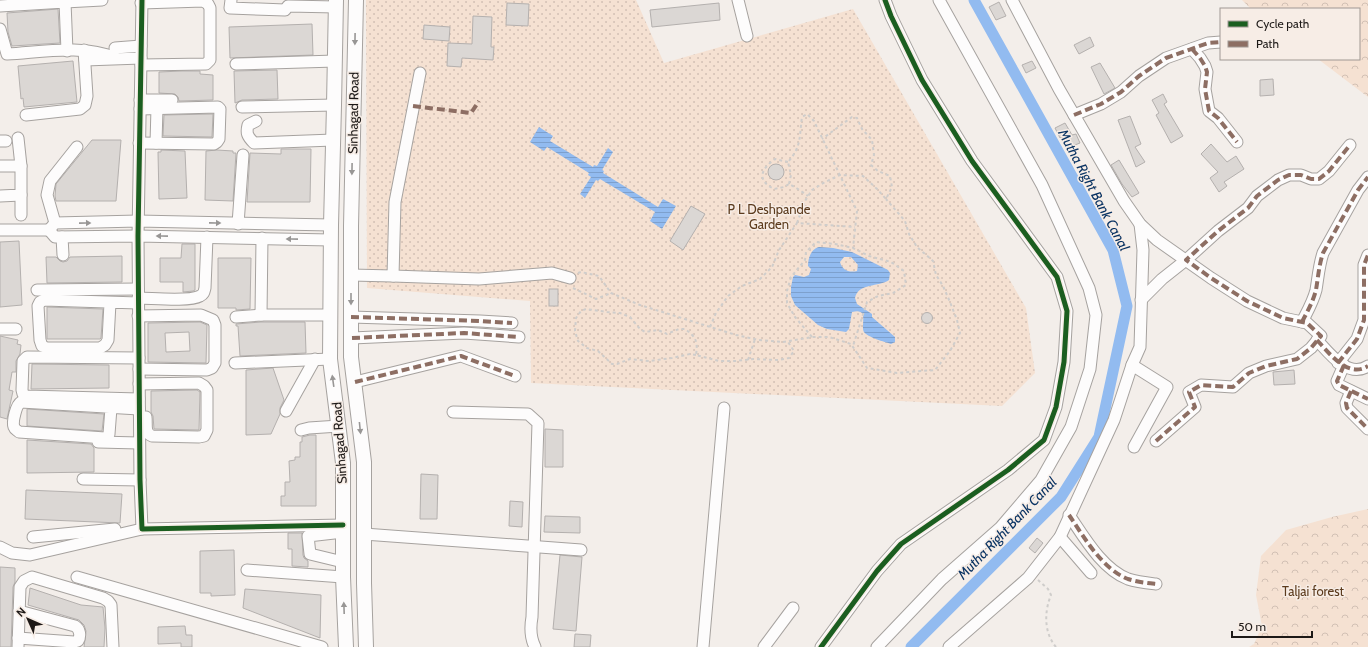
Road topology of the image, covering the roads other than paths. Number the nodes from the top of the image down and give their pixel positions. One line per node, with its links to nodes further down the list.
1 (102, 0): 8 (street)
2 (231, 0): 10 (street)
3 (356, 0): 51 (main road, Sinhagad Road, one-way to 51)
4 (738, 0): 13 (street)
5 (885, 0): 133 (street)
6 (939, 0): 134 (street)
7 (1012, 0): 31 (street)
8 (65, 2): 11 (street); 17 (street)
9 (142, 2): 15 (street); 21 (street)
10 (336, 3): 20 (main road, Sinhagad Road)
11 (0, 6)
12 (0, 29): 17 (street)
13 (746, 36)
14 (1220, 42): 16 (street)
15 (141, 46): 18 (street); 21 (street)
16 (1192, 49): 31 (street); 35 (street)
17 (67, 51): 19 (street)
18 (116, 53): 19 (street); 21 (street)
19 (84, 55): 30 (street)
20 (335, 61): 22 (street); 27 (main road, Sinhagad Road)
21 (141, 64): 23 (street); 26 (street)
22 (236, 64)
23 (209, 69)
24 (420, 73): 64 (street)
25 (209, 101): 26 (street)
26 (140, 104): 29 (street); 36 (street)
27 (334, 105): 28 (street); 34 (main road, Sinhagad Road)
28 (242, 107)
29 (157, 108): 37 (street); 37 (street)
30 (26, 115)
31 (1074, 115): 49 (street)
32 (256, 121): 34 (street)
33 (18, 138): 42 (street)
34 (333, 140): 50 (main road, Sinhagad Road)
35 (1237, 142)
36 (139, 143): 37 (street); 47 (street)
37 (156, 143)
38 (1350, 145): 62 (street)
39 (77, 147): 52 (street)
40 (243, 155): 48 (street)
41 (0, 166): 42 (street)
42 (21, 166): 44 (street)
43 (1368, 177): 75 (street)
44 (21, 195): 45 (street); 46 (street)
45 (0, 196)
46 (21, 215)
47 (138, 221): 48 (street, one-way to 48); 52 (street, one-way to 47); 54 (street)
48 (238, 224): 50 (street)
49 (1140, 224): 62 (street); 68 (street)
50 (331, 225): 51 (main road); 58 (main road, Sinhagad Road)
51 (351, 226): 59 (main road, Sinhagad Road)
52 (52, 227): 53 (street); 55 (street)
53 (0, 230)
54 (138, 236): 55 (street); 56 (street, one-way to 54); 67 (street)
55 (62, 237): 60 (street)
56 (207, 237): 57 (street); 67 (street)
57 (262, 238): 58 (street, one-way to 57); 70 (street)
58 (330, 240): 59 (main road); 71 (main road, Sinhagad Road)
59 (351, 240): 63 (main road, Sinhagad Road)
60 (63, 255)
61 (1368, 255): 86 (street)
62 (1186, 260): 68 (street); 75 (street)
63 (351, 275): 64 (street); 73 (main road, Sinhagad Road, one-way to 73)
64 (393, 276): 65 (street)
65 (570, 278)
66 (37, 290): 67 (street)
67 (138, 296): 69 (street); 72 (street)
68 (1141, 300): 87 (street)
69 (110, 303): 69 (street)
70 (261, 315): 71 (street); 74 (street)
71 (331, 315): 83 (main road, Sinhagad Road)
72 (138, 316): 84 (street); 84 (street)
73 (351, 317): 76 (street); 80 (main road, Sinhagad Road)
74 (236, 318)
75 (1302, 322): 81 (street)
76 (512, 323)
77 (0, 329): 78 (street)
78 (16, 329)
79 (519, 337): 80 (street)
80 (352, 338): 90 (main road, Sinhagad Road)
81 (1317, 340): 86 (street); 102 (street)
82 (315, 359): 83 (street); 85 (street); 97 (street)
83 (330, 359): 99 (main road, Sinhagad Road, one-way to 83)
84 (139, 363): 91 (street); 94 (street)
85 (235, 363)
86 (1341, 364): 88 (street); 92 (street)
87 (1132, 365): 105 (street); 108 (street)
88 (1368, 366)
89 (515, 376): 90 (street)
90 (355, 382): 111 (main road, Sinhagad Road, one-way to 111)
91 (143, 384): 91 (street); 94 (street)
92 (1351, 391): 93 (street); 100 (street)
93 (1368, 399)
94 (139, 404): 95 (street); 104 (street)
95 (110, 408): 95 (street)
96 (724, 408): 131 (street)
97 (286, 411)
98 (452, 412): 115 (street)
99 (339, 426): 101 (street); 109 (main road, Sinhagad Road)
100 (1368, 429)
101 (302, 430)
102 (1156, 441)
103 (50, 442): 104 (street)
104 (139, 443): 107 (street)
105 (1134, 447)
106 (83, 479): 107 (street)
107 (140, 480): 110 (street)
108 (1070, 515): 112 (street); 122 (street)
109 (343, 528): 110 (street); 117 (main road, Sinhagad Road); 117 (street)
110 (142, 529): 113 (street); 114 (street)
111 (364, 534): 115 (street); 129 (main road, Sinhagad Road)
112 (1060, 536): 119 (street); 135 (street)
113 (33, 537)
114 (0, 547)
115 (534, 547): 116 (street); 130 (street)
116 (581, 550)
117 (343, 562): 121 (main road, Sinhagad Road)
118 (246, 570): 121 (street)
119 (1091, 573)
120 (77, 577): 127 (street)
121 (343, 577): 128 (main road, Sinhagad Road, one-way to 121)
122 (1156, 584)
123 (793, 608): 132 (street)
124 (19, 611): 125 (street); 125 (street); 126 (street)
125 (18, 642)
126 (114, 647)
127 (322, 647)
128 (346, 647)
129 (366, 647)
130 (535, 647)
131 (703, 647)
132 (764, 647)
133 (821, 647)
134 (877, 647)
135 (949, 647)

